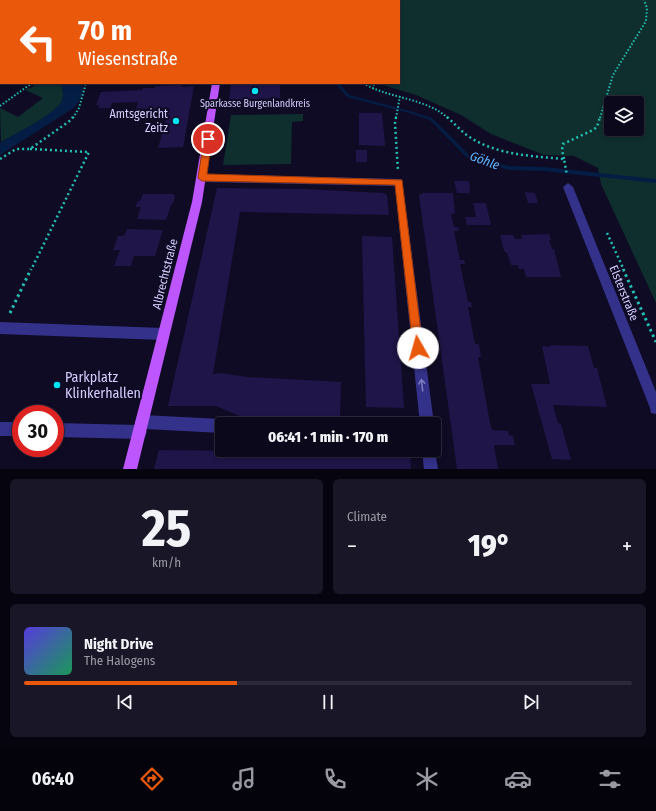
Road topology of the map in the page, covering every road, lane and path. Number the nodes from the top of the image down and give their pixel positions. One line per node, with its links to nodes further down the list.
1 (644, 0): 12 (path)
2 (31, 84): 9 (path)
3 (86, 84): 10 (path)
4 (216, 84): 13 (main road, Albrechtstraße)
5 (365, 84): 7 (path)
6 (374, 84): 7 (path)
7 (373, 89): 8 (path)
8 (400, 96): 12 (path); 14 (path)
9 (0, 106)
10 (30, 149): 11 (path); 17 (path)
11 (0, 159)
12 (564, 159): 15 (path)
13 (202, 178): 14 (street); 18 (main road, Albrechtstraße)
14 (399, 182): 21 (street, one-way to 14)
15 (568, 182): 20 (street, Elsterstraße)
16 (607, 233): 19 (path)
17 (2, 328): 18 (street)
18 (163, 334): 23 (main road, Albrechtstraße)
19 (656, 342)
20 (656, 408)
21 (426, 417)
22 (215, 426): 23 (street)
23 (141, 427): 26 (street); 28 (main road, Albrechtstraße)
24 (0, 429): 25 (street)
25 (12, 429)
26 (64, 430)
27 (430, 457): 29 (street)
28 (130, 469)
29 (431, 469)

